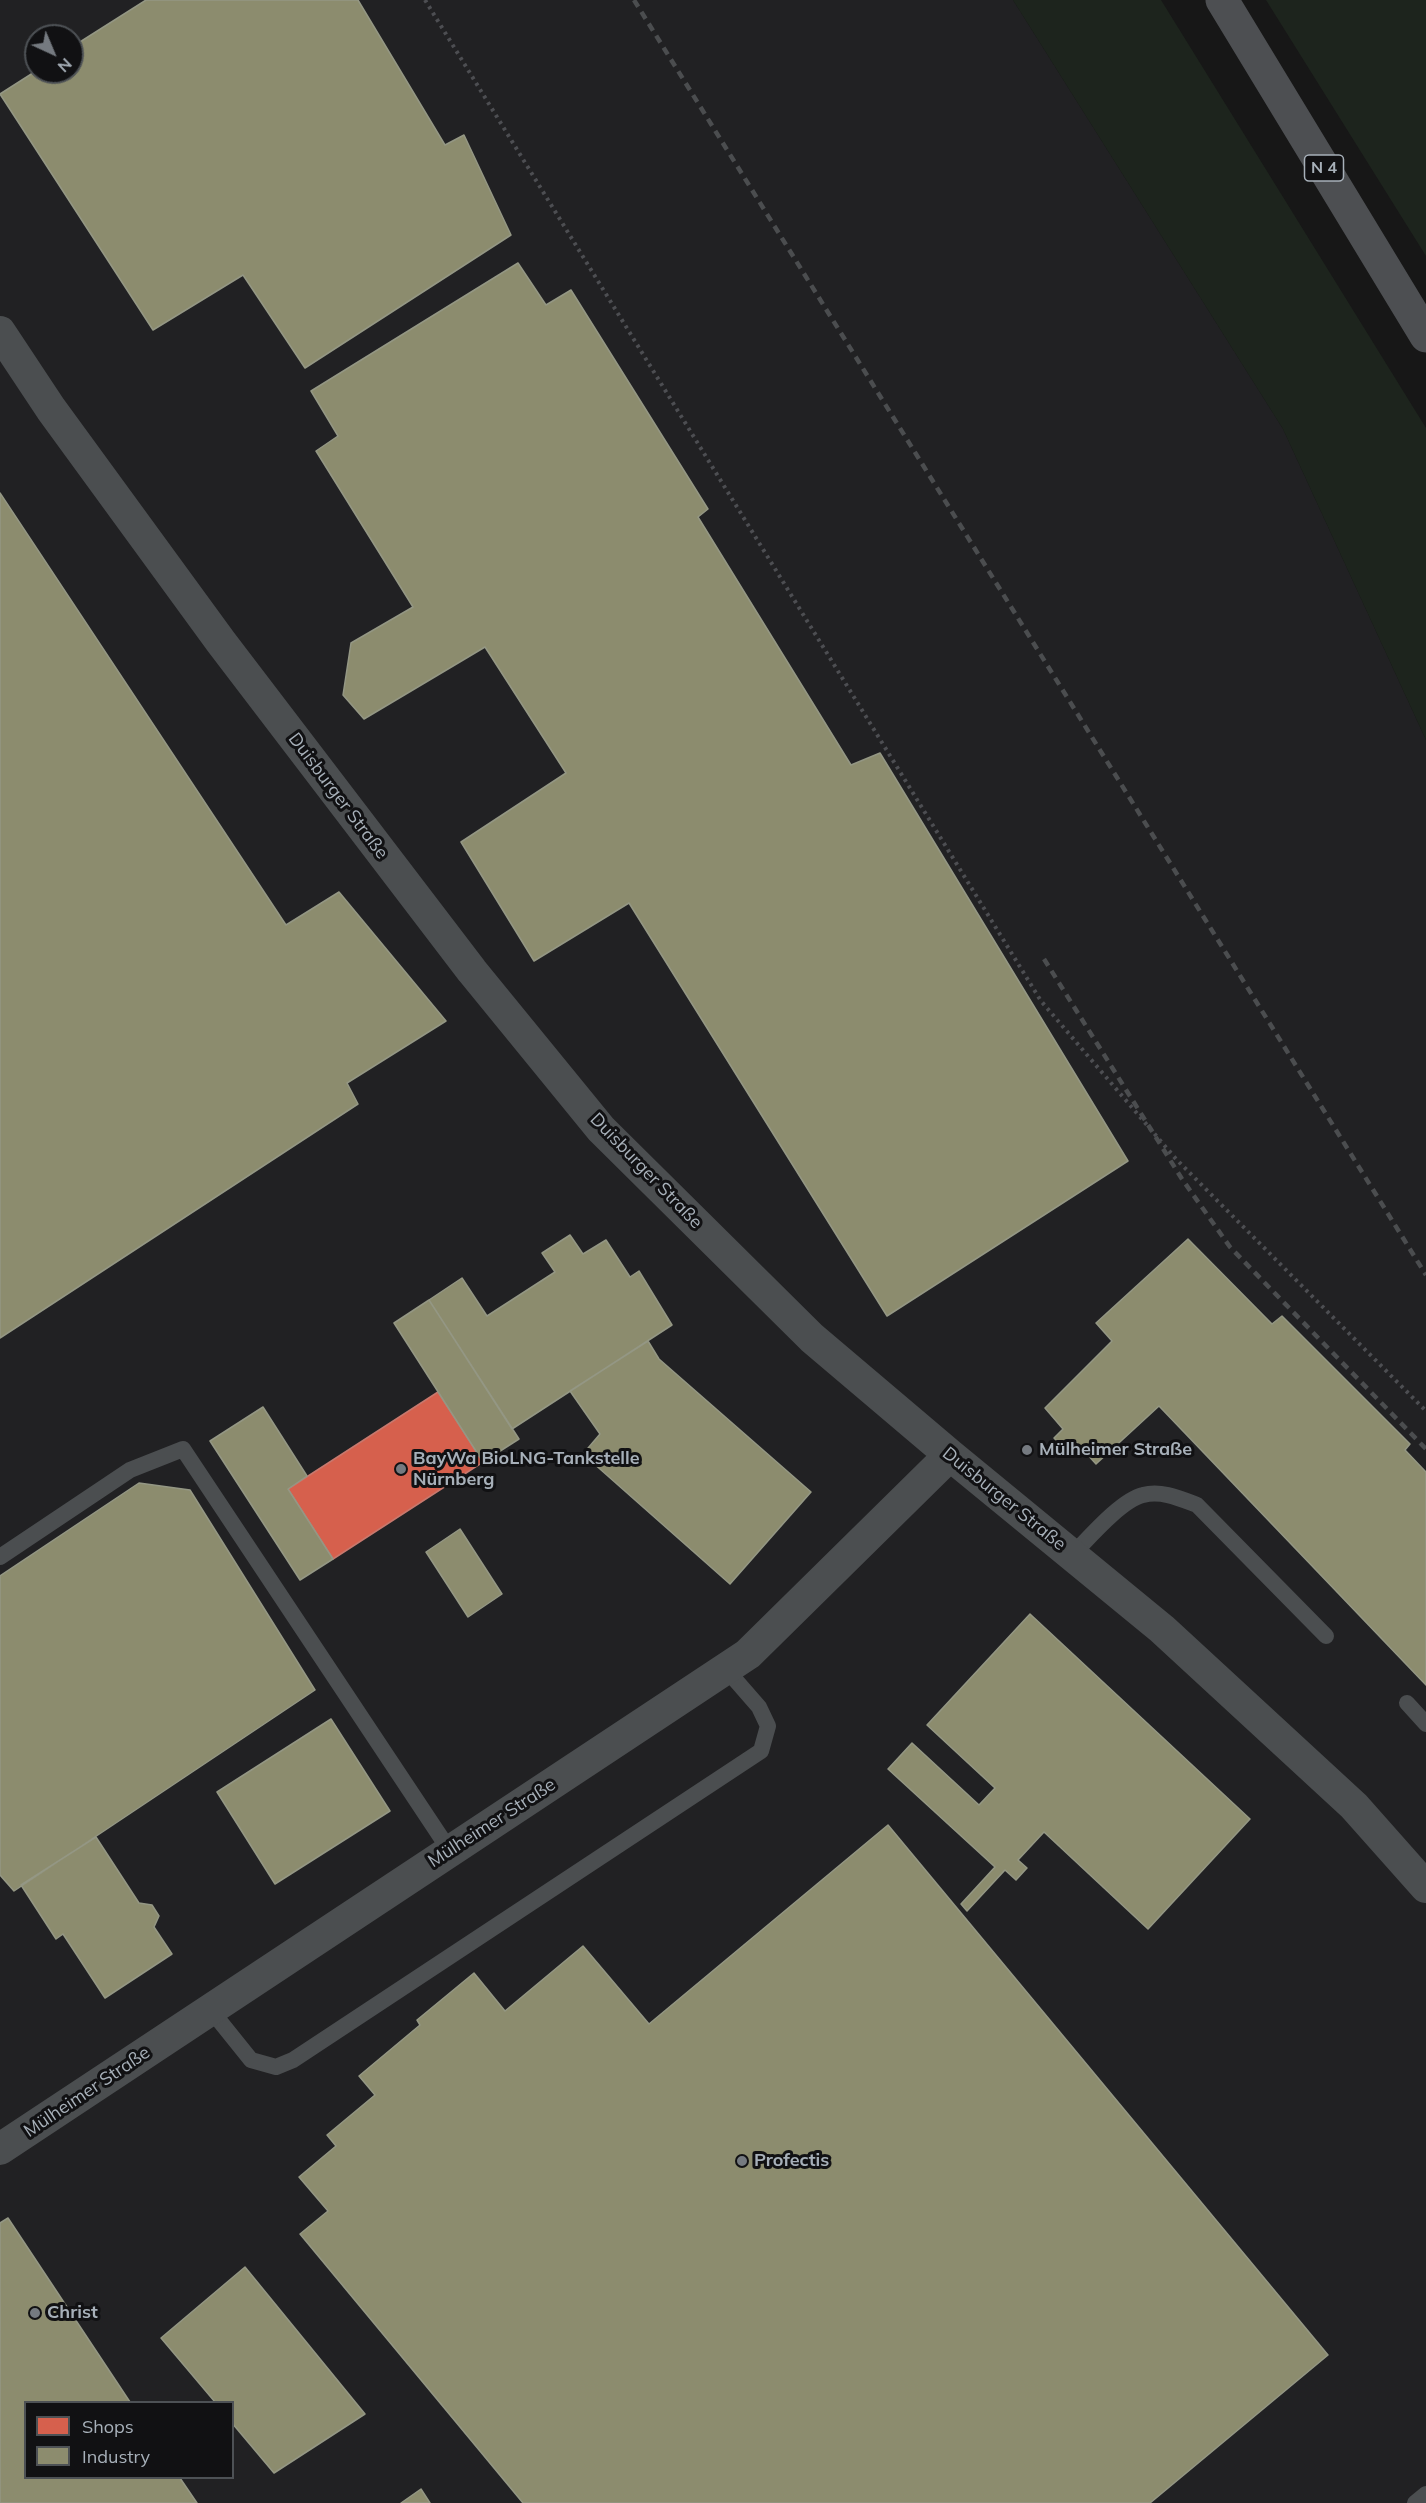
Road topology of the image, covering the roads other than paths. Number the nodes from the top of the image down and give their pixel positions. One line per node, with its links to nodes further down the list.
1 (1222, 0): 3 (highway, N 4)
2 (0, 332): 4 (street, Duisburger Straße)
3 (1426, 336)
4 (950, 1455): 5 (street, Duisburger Straße); 8 (street, Mülheimer Straße)
5 (1072, 1555): 7 (lane); 12 (street, Duisburger Straße)
6 (0, 1557): 11 (lane)
7 (1326, 1636)
8 (725, 1668): 11 (street, Mülheimer Straße); 13 (lane)
9 (1407, 1703): 10 (lane)
10 (1426, 1724)
11 (450, 1851): 13 (street, Mülheimer Straße)
12 (1426, 1887)
13 (210, 2009): 14 (street, Mülheimer Straße)
14 (0, 2149)
15 (1426, 2494): 16 (lane)
16 (1415, 2503)

